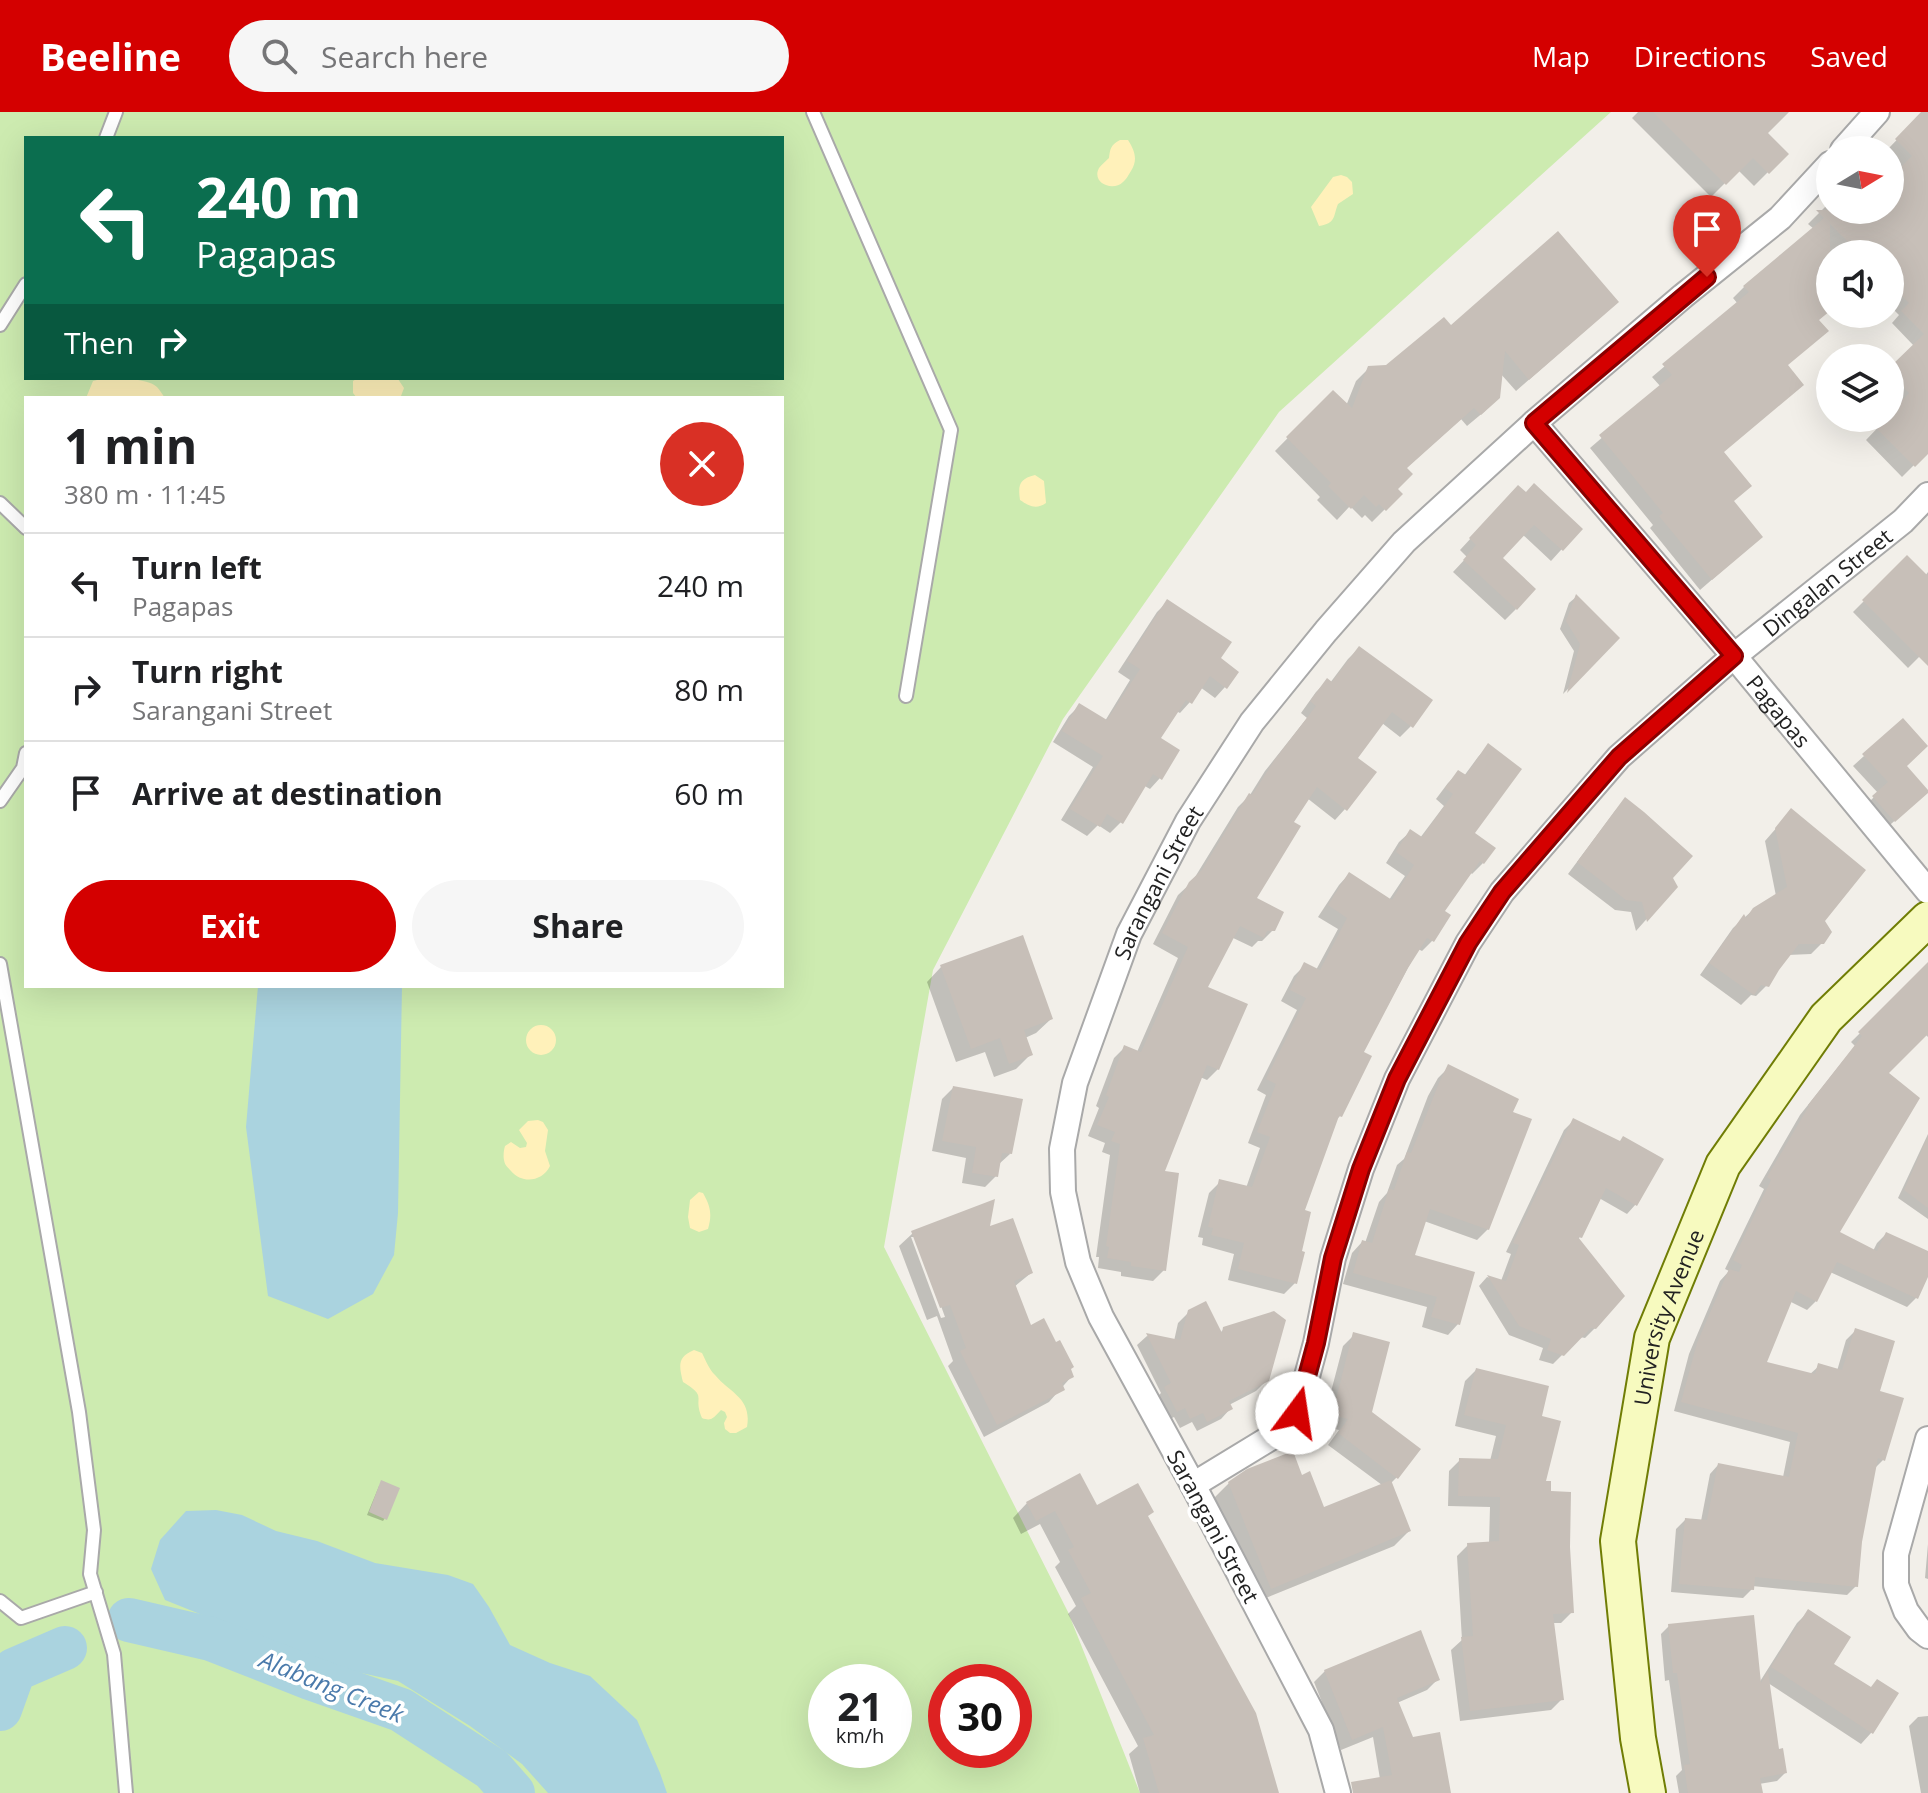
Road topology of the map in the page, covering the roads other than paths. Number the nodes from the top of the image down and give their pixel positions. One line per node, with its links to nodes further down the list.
1 (116, 112): 4 (lane)
2 (813, 112): 14 (lane)
3 (1877, 112): 5 (street)
4 (107, 136)
5 (1856, 136)
6 (1816, 179): 9 (street, Sarangani Street)
7 (24, 287): 8 (lane)
8 (0, 325)
9 (1534, 423): 13 (street, Pagapas); 21 (street, Sarangani Street)
10 (1928, 495): 13 (street, Dingalan Street)
11 (0, 503): 12 (lane)
12 (24, 526)
13 (1734, 656): 17 (street, Pagapas); 21 (street, Dingalan Street)
14 (906, 696)
15 (24, 763): 16 (lane)
16 (0, 801)
17 (1928, 891)
18 (1928, 919): 27 (street, University Avenue)
19 (0, 964): 22 (lane)
20 (1928, 1439): 24 (street)
21 (1193, 1485): 26 (street, Sarangani Street)
22 (96, 1592): 23 (lane); 25 (lane)
23 (0, 1601)
24 (1928, 1636)
25 (126, 1793)
26 (1338, 1793)
27 (1648, 1793)

